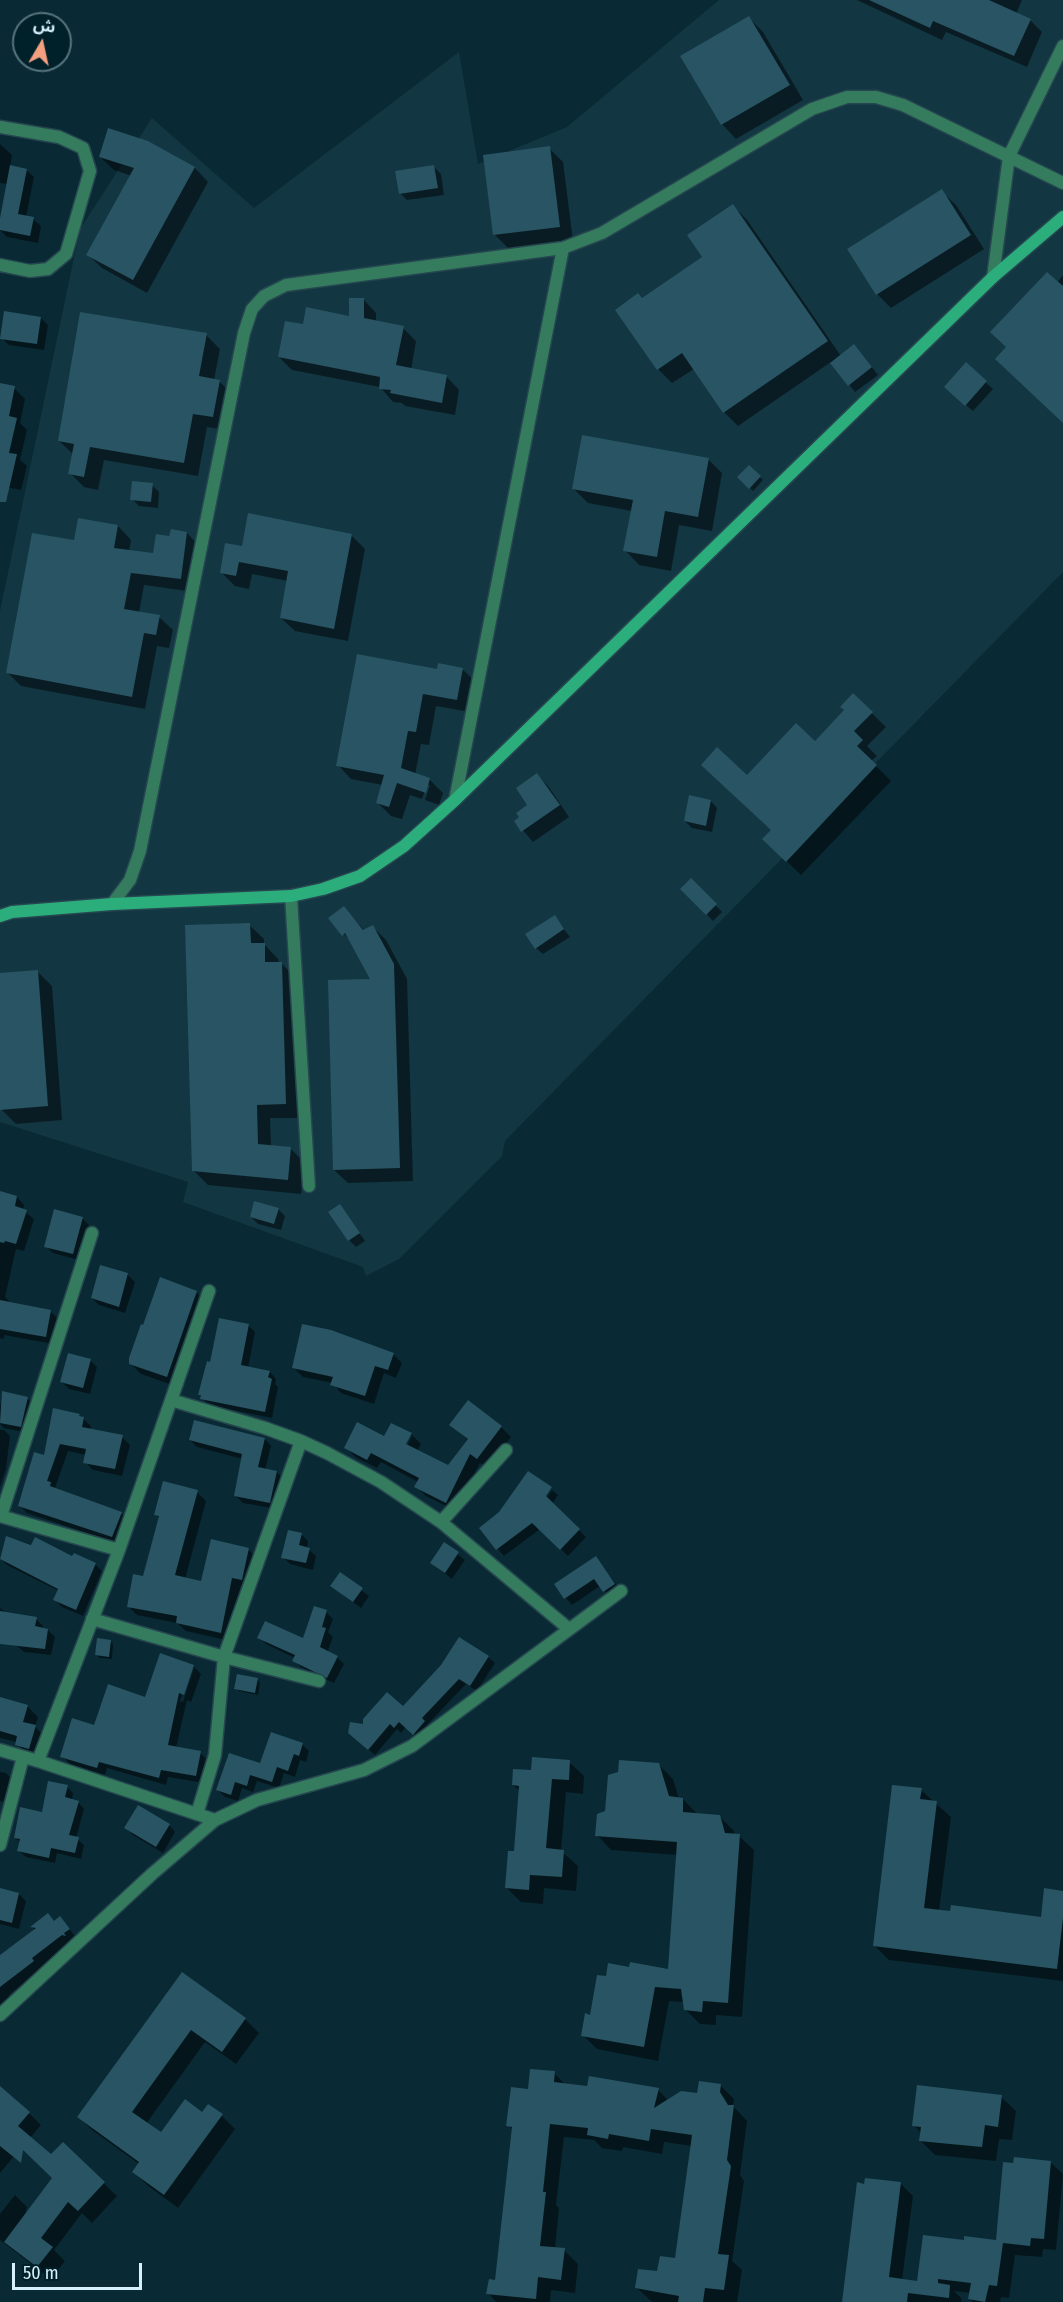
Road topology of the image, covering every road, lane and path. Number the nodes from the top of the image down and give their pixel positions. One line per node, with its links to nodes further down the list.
1 (1063, 46): 3 (street)
2 (0, 127): 7 (street)
3 (1009, 156): 4 (street); 6 (street); 8 (street)
4 (1063, 183)
5 (1063, 217): 8 (street)
6 (563, 248): 9 (street); 11 (street)
7 (0, 265)
8 (993, 277): 9 (street)
9 (456, 800): 10 (street)
10 (291, 896): 11 (street); 13 (street)
11 (112, 904): 12 (street)
12 (0, 916)
13 (309, 1186)
14 (92, 1233): 19 (street)
15 (209, 1291): 16 (street)
16 (171, 1400): 17 (street); 21 (street)
17 (301, 1441): 20 (street); 25 (street)
18 (506, 1450): 20 (street)
19 (1, 1516): 21 (street)
20 (441, 1522): 24 (street)
21 (119, 1550): 23 (street)
22 (621, 1591): 24 (street)
23 (92, 1619): 25 (street); 29 (street)
24 (569, 1629): 31 (street)
25 (224, 1657): 26 (street); 30 (street)
26 (319, 1681)
27 (0, 1750): 28 (street)
28 (23, 1757): 29 (street); 32 (street)
29 (38, 1761): 30 (street)
30 (197, 1814): 31 (street)
31 (215, 1820): 33 (street)
32 (0, 1845)
33 (0, 2015)

